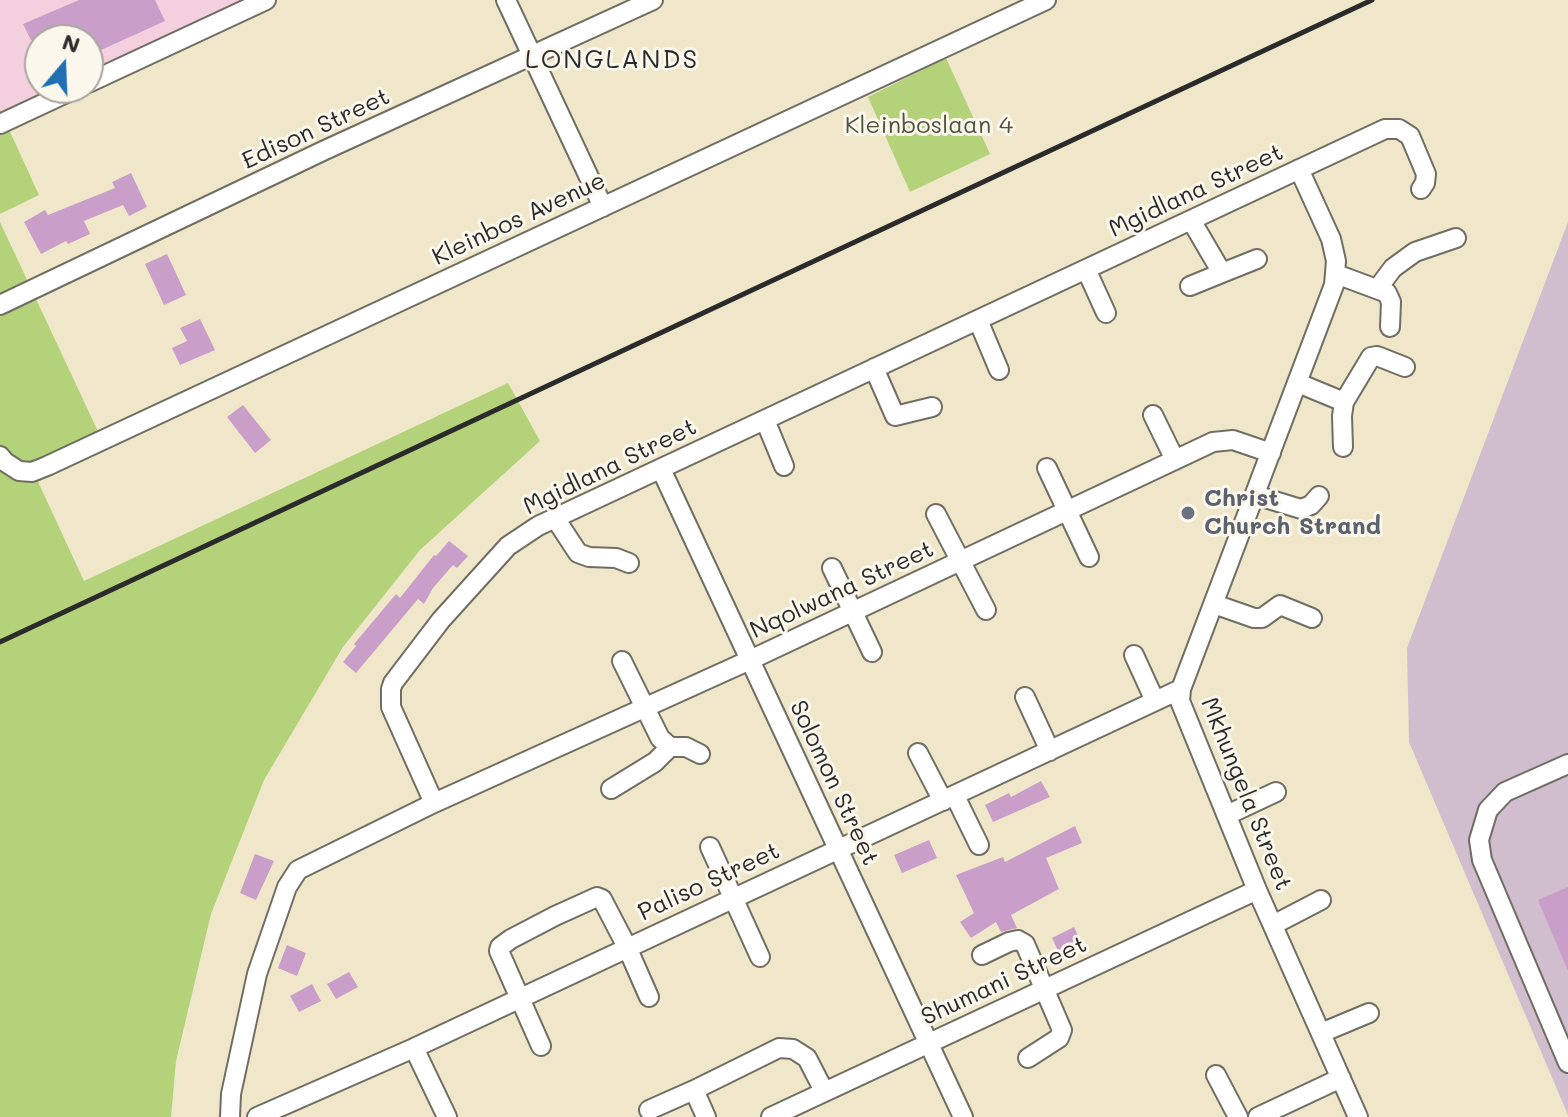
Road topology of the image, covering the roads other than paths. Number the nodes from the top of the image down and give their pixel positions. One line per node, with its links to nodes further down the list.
1 (266, 0): 6 (street)
2 (506, 0): 5 (street)
3 (653, 0): 5 (street, Edison Street)
4 (1046, 0): 11 (street, Kleinbos Avenue)
5 (532, 57): 11 (street); 20 (street, Edison Street)
6 (104, 76)
7 (43, 104): 8 (street)
8 (0, 124)
9 (1299, 169): 10 (street, Mgidlana Street); 12 (street, Mgidlana Street); 17 (street, Mkhungela Street)
10 (1421, 189)
11 (603, 207): 35 (street, Kleinbos Avenue)
12 (1191, 220): 15 (street, Mgidlana Street); 16 (street)
13 (1456, 238): 19 (street)
14 (1257, 259): 16 (street)
15 (1086, 269): 21 (street); 22 (street, Mgidlana Street)
16 (1222, 273): 18 (street)
17 (1336, 274): 19 (street); 27 (street, Mkhungela Street)
18 (1190, 286)
19 (1378, 288): 23 (street)
20 (0, 305)
21 (1106, 313)
22 (978, 320): 25 (street, Mgidlana Street); 26 (street)
23 (1390, 327)
24 (1405, 367): 28 (street)
25 (874, 368): 29 (street); 31 (street, Mgidlana Street)
26 (999, 370)
27 (1298, 383): 28 (street); 33 (street, Mkhungela Street)
28 (1344, 402): 32 (street)
29 (932, 407)
30 (1153, 415): 34 (street)
31 (765, 420): 36 (street); 38 (street, Mgidlana Street)
32 (1343, 447)
33 (1271, 453): 34 (street, Nqolwana Street); 39 (street, Mkhungela Street)
34 (1175, 460): 41 (street, Nqolwana Street)
35 (6, 461)
36 (784, 466)
37 (1047, 468): 41 (street)
38 (661, 469): 43 (street, Mgidlana Street); 54 (street, Solomon Street)
39 (1255, 495): 40 (street); 48 (street, Mkhungela Street)
40 (1319, 496)
41 (1068, 510): 44 (street); 45 (street, Nqolwana Street)
42 (936, 514): 45 (street)
43 (555, 518): 46 (street); 68 (street, Mgidlana Street)
44 (1089, 557)
45 (960, 561): 49 (street); 50 (street, Nqolwana Street)
46 (629, 563)
47 (832, 568): 50 (street)
48 (1214, 604): 51 (street); 56 (street, Mkhungela Street)
49 (986, 610)
50 (851, 612): 52 (street); 54 (street, Nqolwana Street)
51 (1312, 618)
52 (872, 652)
53 (1134, 655): 58 (street)
54 (750, 660): 59 (street, Nqolwana Street); 72 (street, Solomon Street)
55 (622, 661): 59 (street)
56 (1181, 689): 58 (street, Paliso Street); 69 (street, Mkhungela Street)
57 (1025, 697): 61 (street)
58 (1155, 701): 61 (street, Paliso Street)
59 (647, 707): 60 (street); 68 (street, Nqolwana Street)
60 (670, 747): 63 (street); 65 (street)
61 (1050, 751): 67 (street, Paliso Street)
62 (918, 753): 67 (street)
63 (700, 754)
64 (1568, 764): 89 (street)
65 (611, 789)
66 (1276, 792): 69 (street)
67 (949, 799): 70 (street); 72 (street, Paliso Street)
68 (434, 803): 95 (street)
69 (1227, 815): 73 (street, Mkhungela Street)
70 (979, 845)
71 (710, 847): 74 (street)
72 (838, 848): 74 (street, Paliso Street); 85 (street, Solomon Street)
73 (1257, 890): 76 (street, Mkhungela Street); 80 (street, Shumani Street)
74 (733, 897): 77 (street, Paliso Street); 79 (street)
75 (1321, 900): 76 (street)
76 (1273, 925): 84 (street, Mkhungela Street)
77 (627, 947): 81 (street); 82 (street, Paliso Street); 82 (street)
78 (982, 955): 80 (street)
79 (760, 957)
80 (1042, 989): 85 (street, Shumani Street); 88 (street)
81 (649, 997)
82 (519, 998): 86 (street); 87 (street, Paliso Street)
83 (1369, 1013): 84 (street)
84 (1321, 1033): 91 (street, Mkhungela Street)
85 (928, 1042): 93 (street, Shumani Street); 100 (street, Solomon Street)
86 (541, 1046)
87 (414, 1048): 96 (street, Paliso Street); 97 (street)
88 (1028, 1058)
89 (1568, 1063)
90 (1216, 1075): 101 (street)
91 (1341, 1078): 102 (street); 103 (street, Mkhungela Street)
92 (694, 1090): 93 (street); 94 (street); 98 (street)
93 (824, 1091): 99 (street, Shumani Street)
94 (649, 1110)
95 (230, 1117)
96 (257, 1117)
97 (447, 1117)
98 (706, 1117)
99 (771, 1117)
100 (963, 1117)
101 (1238, 1117)
102 (1258, 1117)
103 (1358, 1117)

